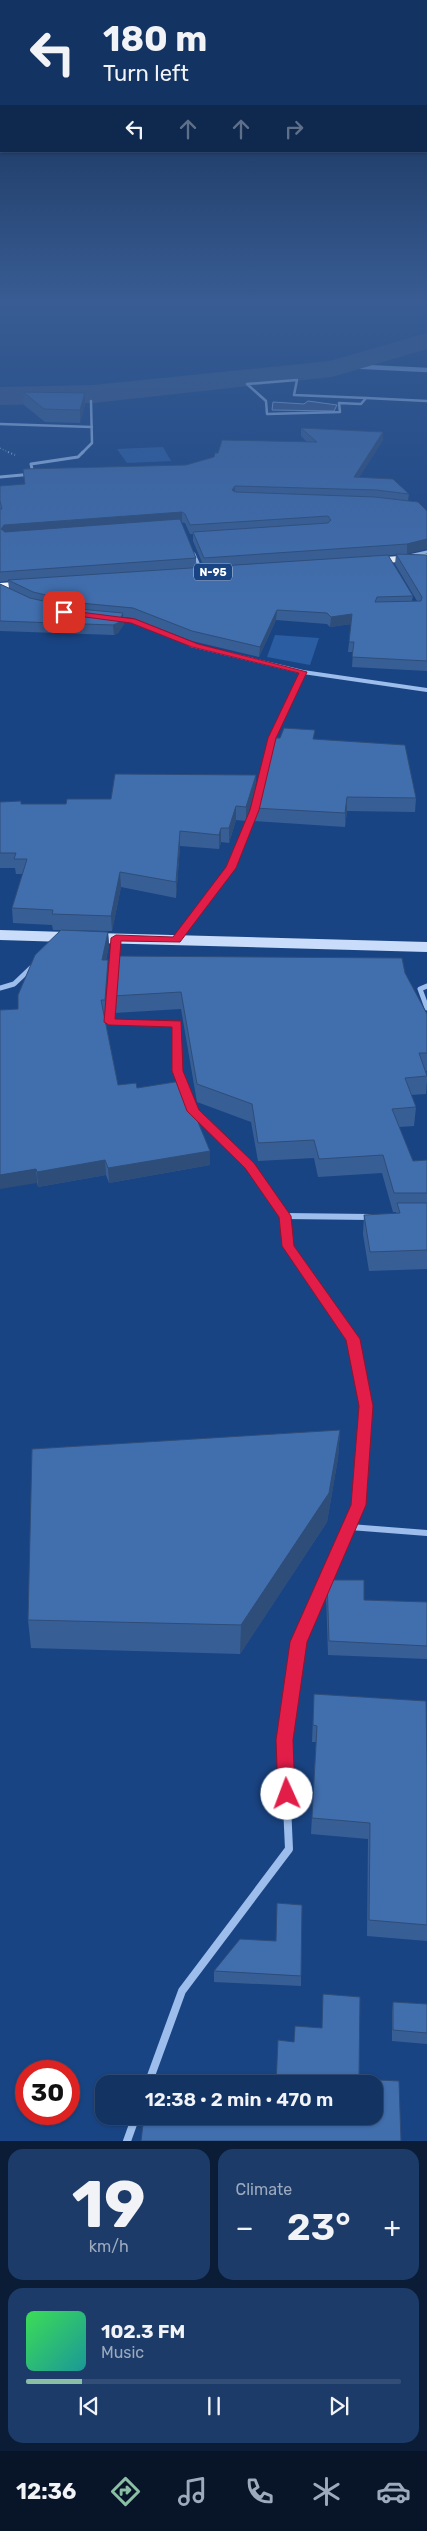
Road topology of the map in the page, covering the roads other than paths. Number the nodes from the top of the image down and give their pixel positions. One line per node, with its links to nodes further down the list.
1 (91, 401): 5 (street)
2 (266, 402): 3 (street)
3 (364, 402)
4 (0, 424): 5 (street)
5 (92, 427): 6 (street)
6 (0, 477)
7 (191, 547): 13 (street)
8 (427, 552): 12 (street)
9 (427, 557): 12 (highway)
10 (360, 562): 12 (highway)
11 (427, 562): 12 (street)
12 (392, 564)
13 (202, 572)
14 (38, 584): 15 (highway)
15 (0, 586)
16 (115, 619): 17 (street)
17 (304, 672): 18 (street); 21 (street)
18 (427, 690)
19 (0, 935): 20 (main road)
20 (116, 938): 21 (main road); 27 (street)
21 (176, 940): 22 (main road)
22 (427, 947)
23 (42, 957): 25 (street)
24 (427, 986): 26 (street)
25 (0, 988)
26 (427, 1008)
27 (285, 1216): 28 (street); 29 (street)
28 (380, 1217)
29 (350, 1527): 30 (street); 31 (street)
30 (427, 1532)
31 (151, 2075)
32 (133, 2125): 33 (street)
33 (127, 2141)

